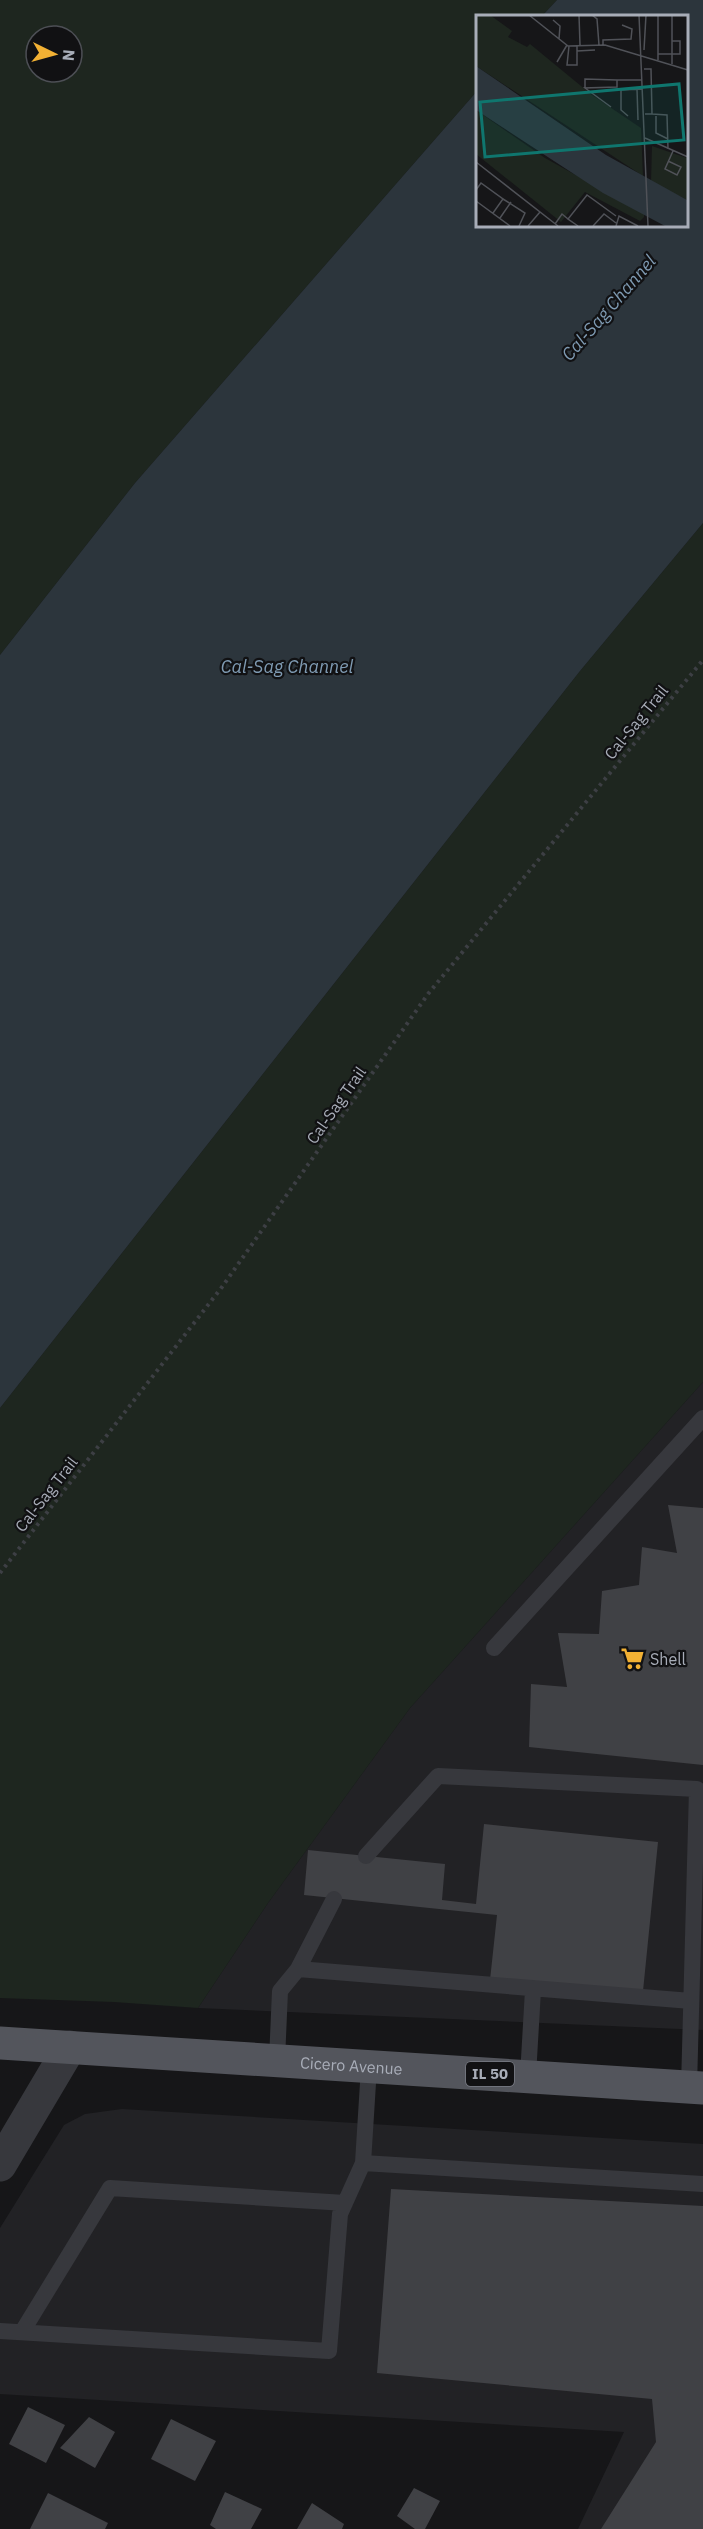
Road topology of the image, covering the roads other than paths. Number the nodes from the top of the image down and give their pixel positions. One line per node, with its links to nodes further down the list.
1 (703, 1418): 2 (lane)
2 (494, 1648)
3 (366, 1856): 7 (lane)
4 (334, 1899): 5 (lane)
5 (298, 1969): 6 (lane); 10 (lane)
6 (533, 1990): 7 (lane); 12 (lane)
7 (691, 2001): 13 (lane)
8 (0, 2043): 9 (main road, Cicero Avenue / IL 50)
9 (70, 2047): 10 (main road, Cicero Avenue / IL 50); 15 (street)
10 (277, 2060): 11 (main road, Cicero Avenue / IL 50)
11 (369, 2067): 12 (main road, Cicero Avenue / IL 50); 14 (lane)
12 (528, 2076): 13 (main road, Cicero Avenue / IL 50)
13 (696, 2087)
14 (363, 2163): 16 (lane); 17 (lane)
15 (0, 2165)
16 (703, 2184)
17 (345, 2203): 19 (lane); 19 (lane)
18 (0, 2331): 19 (lane)
19 (22, 2332)

